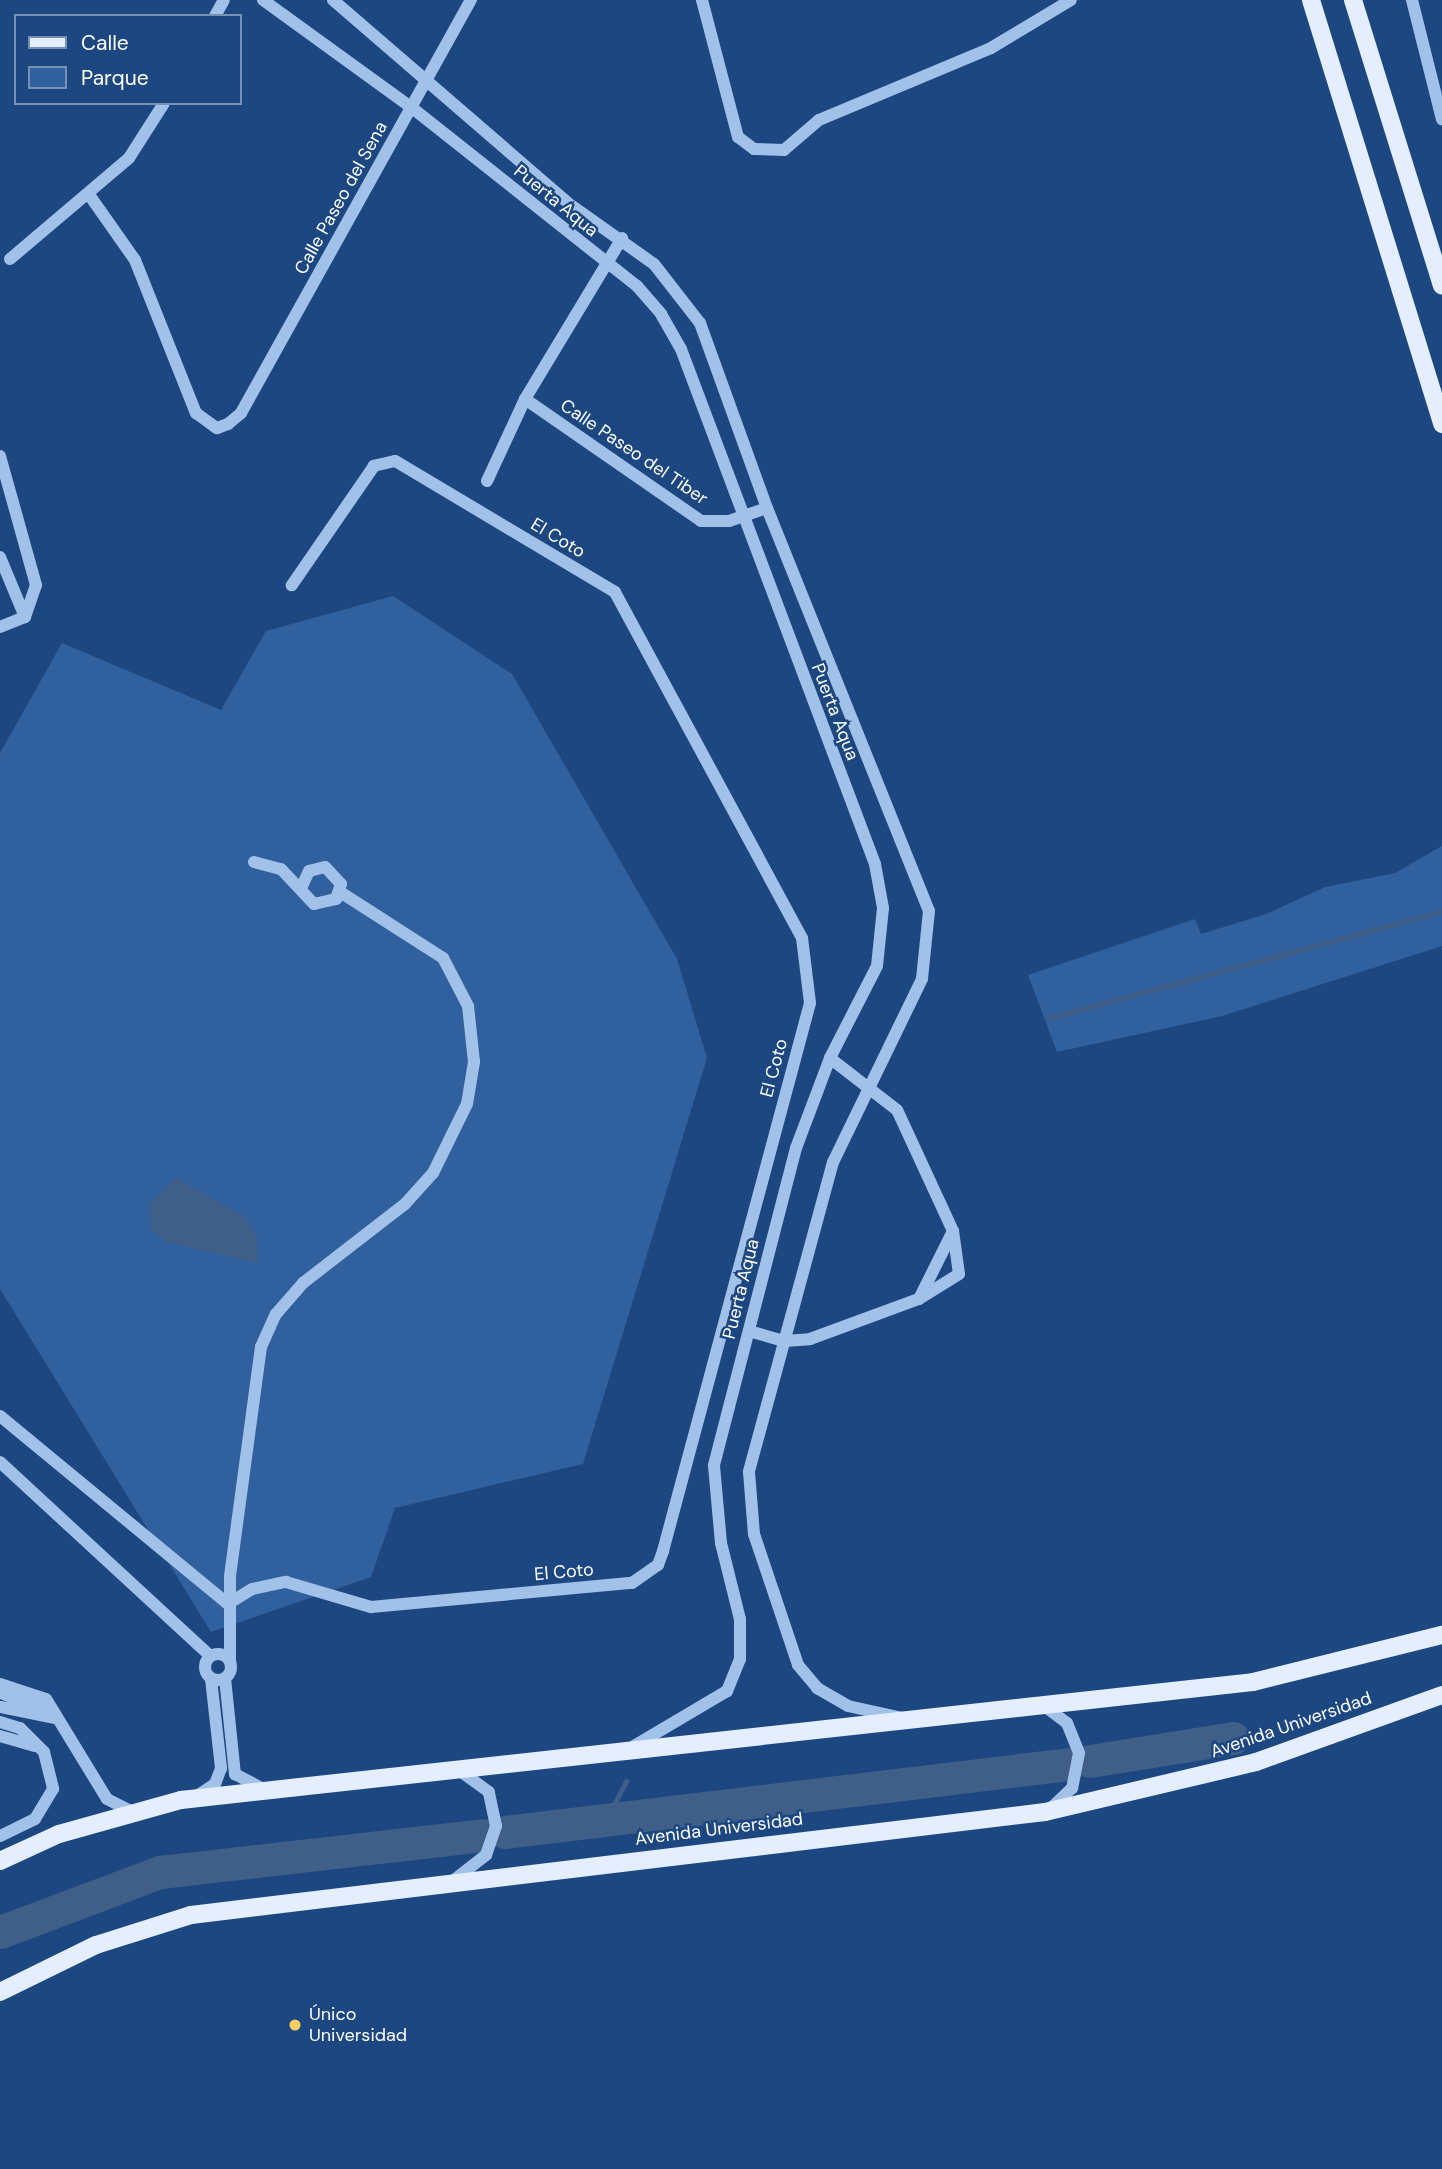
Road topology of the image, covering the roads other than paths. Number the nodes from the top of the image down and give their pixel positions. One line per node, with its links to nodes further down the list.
1 (263, 0): 11 (street, Puerta Aqua)
2 (333, 0): 9 (street, Puerta Aqua)
3 (471, 0): 9 (street, Calle Paseo del Sena)
4 (702, 0): 5 (street)
5 (1071, 0)
6 (1311, 0): 19 (main road)
7 (1353, 0): 17 (main road)
8 (1412, 0): 12 (street)
9 (423, 77): 11 (street, Calle Paseo del Sena); 14 (street, Puerta Aqua)
10 (163, 105): 13 (street)
11 (411, 107): 13 (street, Calle Paseo del Sena); 16 (street, Puerta Aqua)
12 (1442, 119)
13 (90, 196): 15 (street)
14 (622, 238): 16 (street); 22 (street, Puerta Aqua)
15 (10, 260)
16 (605, 262): 18 (street); 23 (street, Puerta Aqua)
17 (1442, 285)
18 (525, 399): 21 (street); 23 (street, Calle Paseo del Tiber)
19 (1442, 424)
20 (0, 456): 26 (street)
21 (487, 481)
22 (767, 508): 23 (street, Calle Paseo del Tiber); 32 (street, Puerta Aqua)
23 (742, 518): 31 (street, Puerta Aqua)
24 (0, 556): 26 (street)
25 (292, 585): 39 (street, El Coto)
26 (25, 617): 27 (street)
27 (0, 627)
28 (254, 862): 29 (street)
29 (302, 886): 30 (street); 30 (street)
30 (340, 892): 39 (street)
31 (830, 1058): 32 (street); 35 (street, Puerta Aqua)
32 (868, 1086): 33 (street); 36 (street, Puerta Aqua)
33 (953, 1231): 34 (street); 34 (street)
34 (919, 1299): 36 (street)
35 (749, 1331): 36 (street); 54 (street, Puerta Aqua)
36 (784, 1341): 50 (street, Puerta Aqua)
37 (0, 1416): 39 (street)
38 (0, 1462): 41 (street)
39 (228, 1604): 42 (street)
40 (1442, 1635): 47 (main road)
41 (210, 1656): 42 (street); 44 (street)
42 (230, 1660): 43 (street)
43 (225, 1678): 44 (street); 57 (street)
44 (211, 1679): 58 (street)
45 (0, 1688): 48 (street); 51 (street)
46 (1442, 1695): 60 (main road, Avenida Universidad)
47 (1041, 1703): 50 (main road); 60 (street)
48 (1, 1707): 49 (street); 51 (street)
49 (0, 1713)
50 (902, 1718): 54 (main road)
51 (58, 1719): 59 (street)
52 (0, 1722): 55 (street)
53 (0, 1736): 55 (street)
54 (634, 1746): 56 (main road)
55 (44, 1752): 61 (street)
56 (450, 1768): 57 (main road); 63 (street)
57 (267, 1790): 58 (main road)
58 (191, 1799): 59 (main road)
59 (132, 1812): 62 (main road)
60 (1045, 1812): 63 (main road, Avenida Universidad)
61 (0, 1836)
62 (0, 1861)
63 (454, 1880): 64 (main road, Avenida Universidad)
64 (0, 1992)

